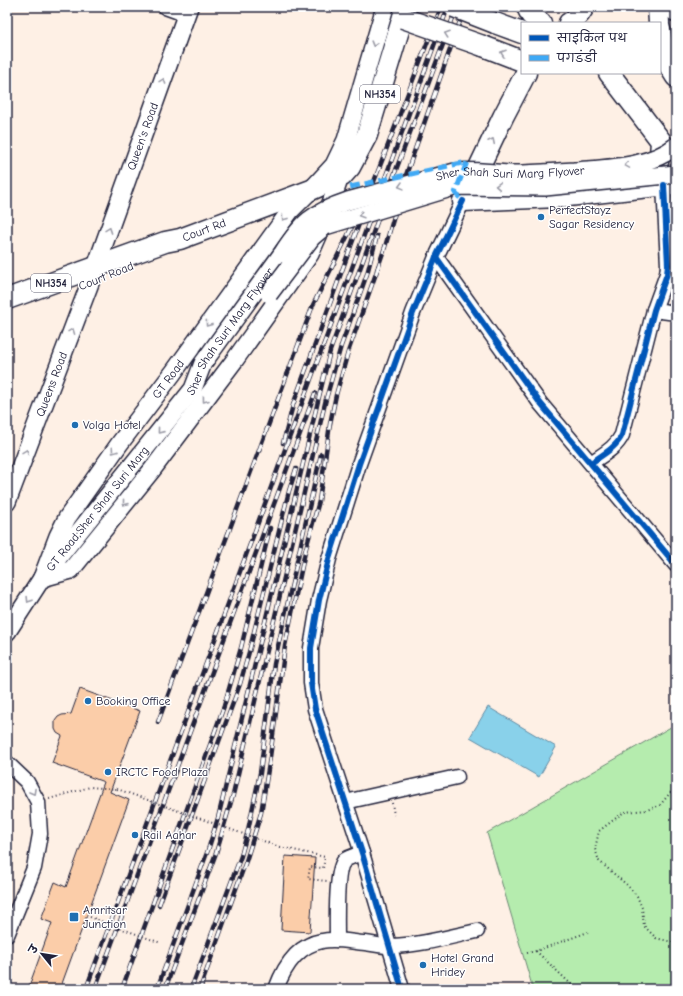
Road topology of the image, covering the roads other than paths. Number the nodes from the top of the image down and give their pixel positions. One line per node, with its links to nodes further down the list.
1 (165, 7): 7 (street)
2 (385, 7): 23 (main road, GT Road, one-way to 23)
3 (454, 7): 12 (highway, bridge)
4 (527, 7): 10 (highway)
5 (658, 7): 11 (highway)
6 (668, 7): 9 (main road)
7 (188, 11): 27 (main road, Queen's Road, one-way to 7)
8 (405, 13): 14 (highway, one-way to 8, bridge); 21 (highway, NH354)
9 (676, 13)
10 (540, 22)
11 (659, 22)
12 (521, 34)
13 (661, 34): 18 (highway)
14 (521, 61)
15 (525, 74): 24 (highway, one-way to 15)
16 (611, 74): 22 (highway)
17 (626, 74): 19 (highway)
18 (676, 77)
19 (676, 139)
20 (676, 146): 32 (main road, Sher Shah Suri Marg Flyover, one-way to 32, bridge)
21 (341, 176): 23 (highway, NH354); 36 (main road, one-way to 36)
22 (666, 183): 24 (highway); 25 (street); 32 (main road, Sher Shah Suri Marg Flyover, one-way to 32, bridge)
23 (311, 190): 27 (highway, Court Rd / NH354); 36 (main road, GT Road, one-way to 36)
24 (463, 201): 26 (street)
25 (671, 222): 29 (street)
26 (436, 257): 33 (street); 40 (street)
27 (93, 275): 28 (highway, Court Road / NH354); 31 (highway, Court Road / NH354); 34 (main road, Queens Road, one-way to 27)
28 (7, 299)
29 (654, 310): 30 (street); 33 (street)
30 (676, 313)
31 (7, 314)
32 (193, 389): 36 (main road, GT Road;Sher Shah Suri Marg, one-way to 36)
33 (590, 463): 35 (street)
34 (7, 502)
35 (676, 565)
36 (42, 578): 37 (main road, GT Road;Sher Shah Suri Marg, one-way to 37)
37 (10, 625)
38 (7, 763): 43 (street, one-way to 43)
39 (457, 777): 40 (street)
40 (345, 802): 41 (street)
41 (362, 853): 44 (street); 45 (street)
42 (477, 931): 45 (street)
43 (7, 935)
44 (337, 940): 45 (street); 46 (street)
45 (390, 946): 47 (street)
46 (276, 989)
47 (402, 989)

